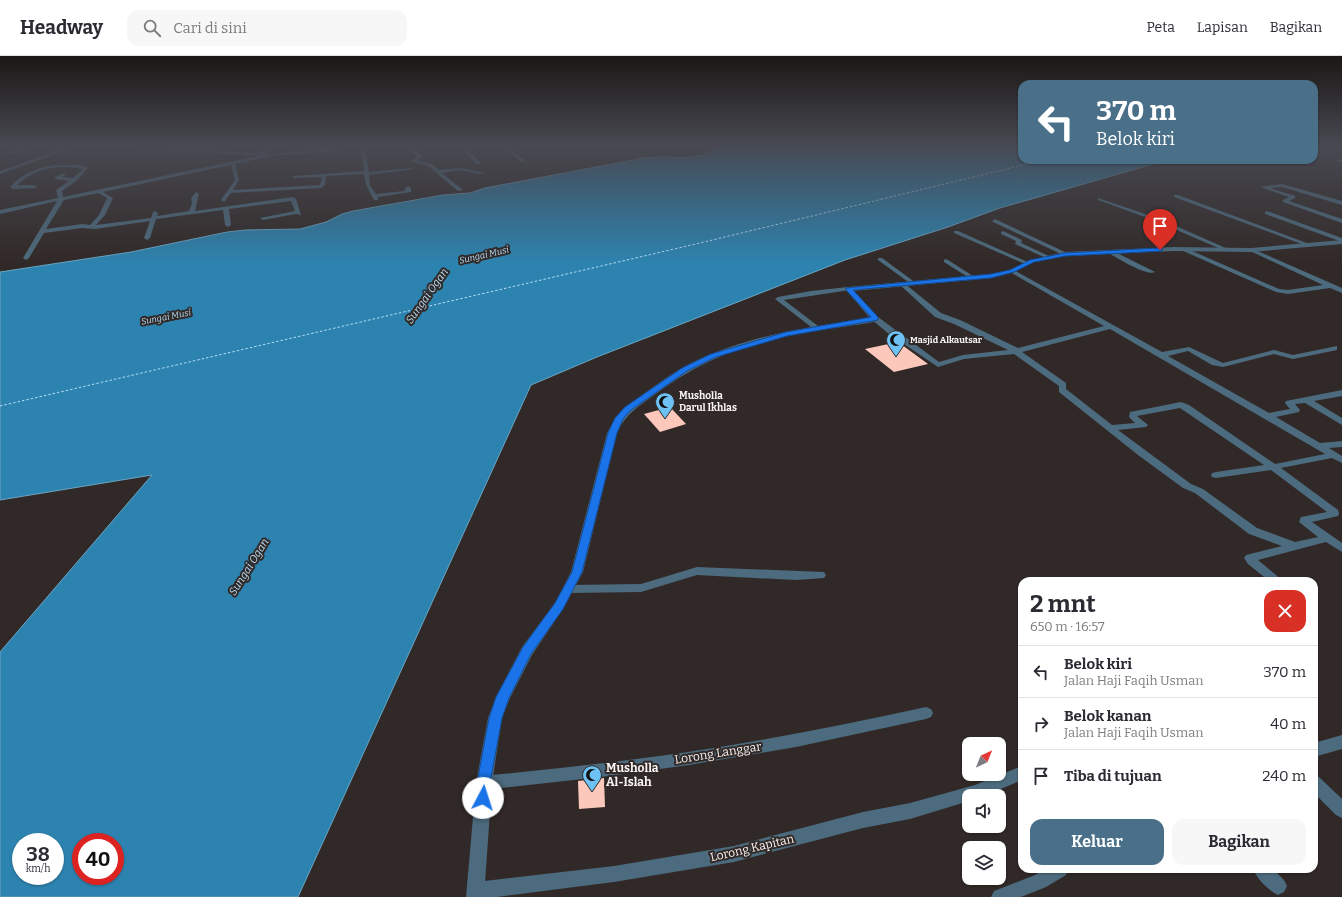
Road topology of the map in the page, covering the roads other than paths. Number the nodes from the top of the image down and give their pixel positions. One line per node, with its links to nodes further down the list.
1 (16, 184): 8 (street)
2 (68, 184): 16 (street)
3 (133, 184): 12 (street)
4 (234, 184): 10 (street)
5 (323, 184): 10 (street)
6 (368, 184): 9 (street)
7 (453, 184): 11 (street)
8 (34, 187)
9 (408, 188)
10 (230, 190): 17 (street)
11 (460, 190)
12 (100, 192): 16 (street); 29 (street)
13 (196, 194): 22 (street)
14 (1176, 196): 36 (street)
15 (1100, 198): 39 (street)
16 (61, 200): 21 (street); 30 (street)
17 (224, 200)
18 (1342, 203): 27 (street)
19 (226, 209): 22 (street); 25 (street); 28 (street)
20 (157, 210): 24 (street)
21 (0, 212)
22 (191, 213): 24 (street)
23 (1267, 213): 34 (street)
24 (153, 218): 29 (street); 33 (street)
25 (263, 218)
26 (995, 221): 42 (street)
27 (1342, 221)
28 (228, 225)
29 (92, 226): 30 (street)
30 (43, 231): 44 (street)
31 (956, 232): 47 (street)
32 (1003, 233): 43 (street)
33 (147, 238)
34 (1342, 241): 35 (street)
35 (1333, 242): 36 (street); 37 (street)
36 (1310, 245): 40 (street)
37 (1342, 246)
38 (1183, 249): 39 (street); 41 (street); 53 (street)
39 (1225, 249): 40 (street)
40 (1251, 250): 53 (street)
41 (1109, 251): 42 (street); 49 (street)
42 (1065, 254): 43 (street)
43 (1048, 257): 47 (street)
44 (26, 258)
45 (880, 259): 51 (street)
46 (946, 261): 50 (street)
47 (1027, 263): 48 (street)
48 (1012, 271): 50 (street); 57 (street)
49 (1152, 272)
50 (973, 278): 51 (street)
51 (913, 283): 52 (street)
52 (902, 284): 54 (street); 60 (street)
53 (1331, 286): 55 (street)
54 (848, 289): 56 (street); 58 (street)
55 (1342, 291)
56 (875, 318): 58 (street); 60 (street)
57 (1110, 327): 60 (street); 61 (street)
58 (815, 328): 77 (street)
59 (1334, 348): 61 (street)
60 (1016, 351): 66 (street)
61 (1161, 355): 64 (street)
62 (1342, 393): 63 (street)
63 (1305, 400): 64 (street); 65 (street)
64 (1268, 416): 68 (street)
65 (1342, 422)
66 (1109, 428): 70 (street); 73 (street)
67 (1342, 444): 68 (street)
68 (1320, 446): 69 (street)
69 (1338, 458): 70 (street)
70 (1276, 466): 71 (street); 72 (street)
71 (1216, 475)
72 (1327, 538): 73 (street); 74 (street)
73 (1293, 546): 76 (street)
74 (1342, 548)
75 (820, 575): 77 (street)
76 (1273, 577)
77 (569, 589): 82 (street)
78 (926, 713): 82 (street, Lorong Langgar)
79 (1342, 742): 80 (street)
80 (1318, 749)
81 (1018, 775): 88 (street, Lorong Kapitan)
82 (484, 783): 88 (street)
83 (1318, 786): 84 (street)
84 (1342, 810)
85 (1053, 873): 89 (street)
86 (1265, 873): 87 (street)
87 (1278, 886)
88 (476, 894)
89 (1000, 897)

